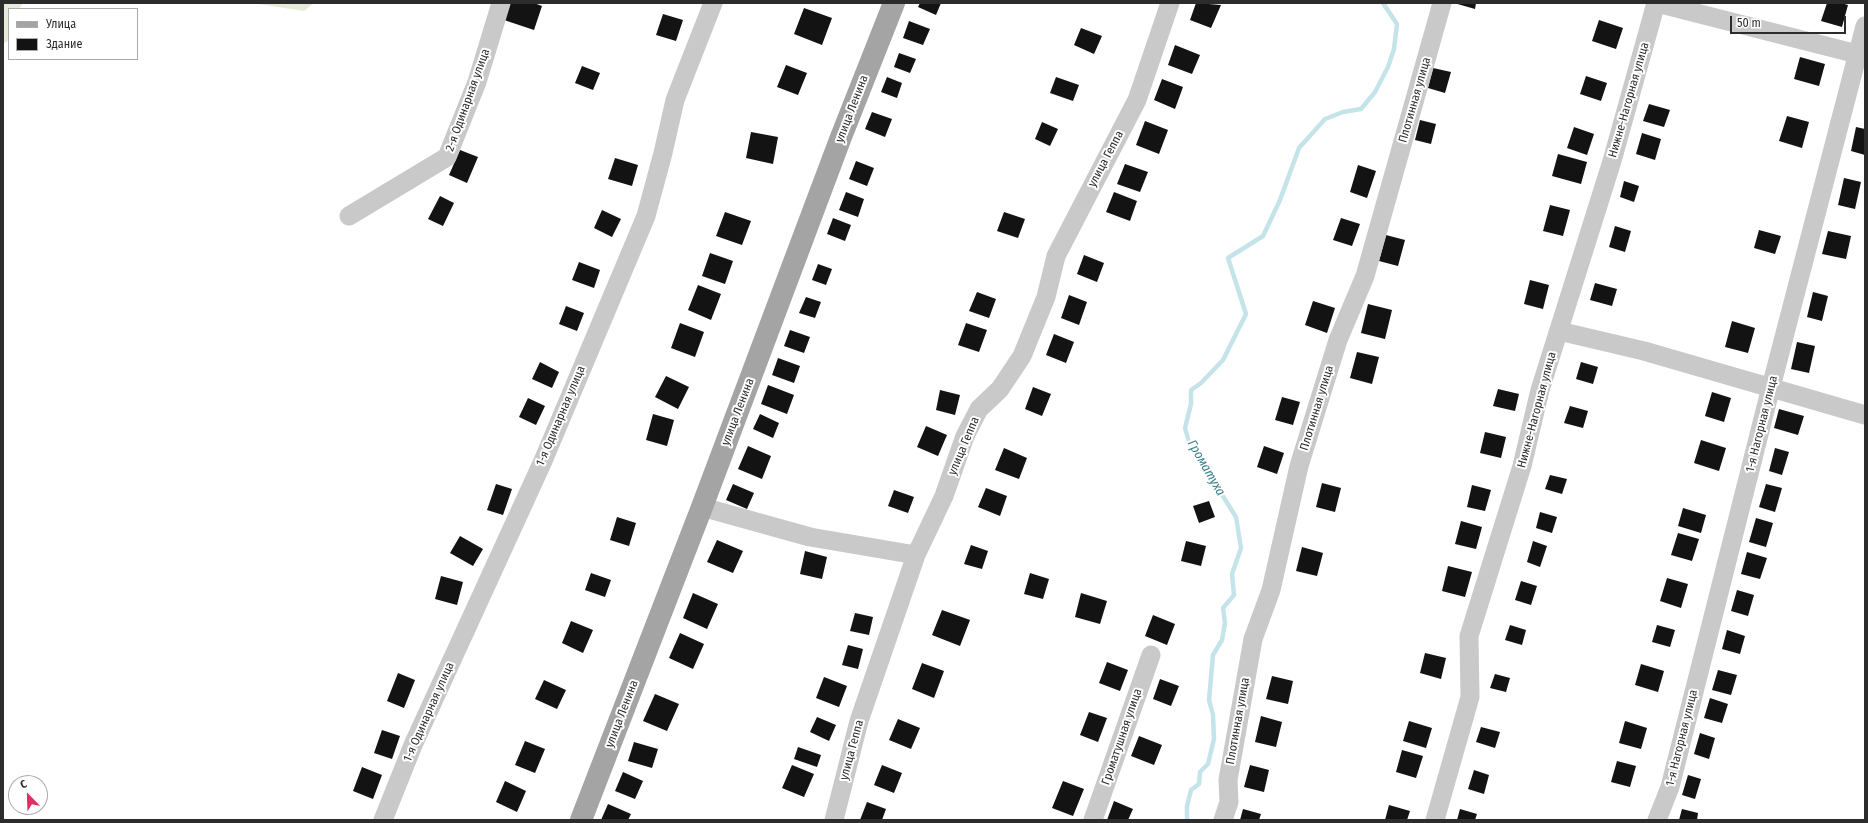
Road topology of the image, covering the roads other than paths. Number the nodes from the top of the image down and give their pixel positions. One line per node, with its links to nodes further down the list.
1 (501, 3): 9 (street, 2-я Одинарная улица)
2 (713, 3): 16 (street, 1-я Одинарная улица)
3 (894, 3): 13 (main road, улица Ленина)
4 (1170, 3): 14 (street, улица Геппа)
5 (1442, 3): 20 (street, Плотинная улица)
6 (1657, 3): 8 (street); 10 (street, Нижне-Нагорная улица)
7 (1865, 26): 8 (street, 1-я Нагорная улица)
8 (1862, 55): 11 (street, 1-я Нагорная улица)
9 (349, 216)
10 (1559, 331): 11 (street); 21 (street, Нижне-Нагорная улица)
11 (1771, 387): 12 (street); 22 (street, 1-я Нагорная улица)
12 (1865, 415)
13 (702, 507): 14 (street); 17 (main road, улица Ленина)
14 (916, 555): 18 (street, улица Геппа)
15 (1151, 655): 19 (street, Громатушная улица)
16 (383, 820)
17 (581, 820)
18 (834, 820)
19 (1093, 820)
20 (1223, 820)
21 (1435, 820)
22 (1656, 820)

